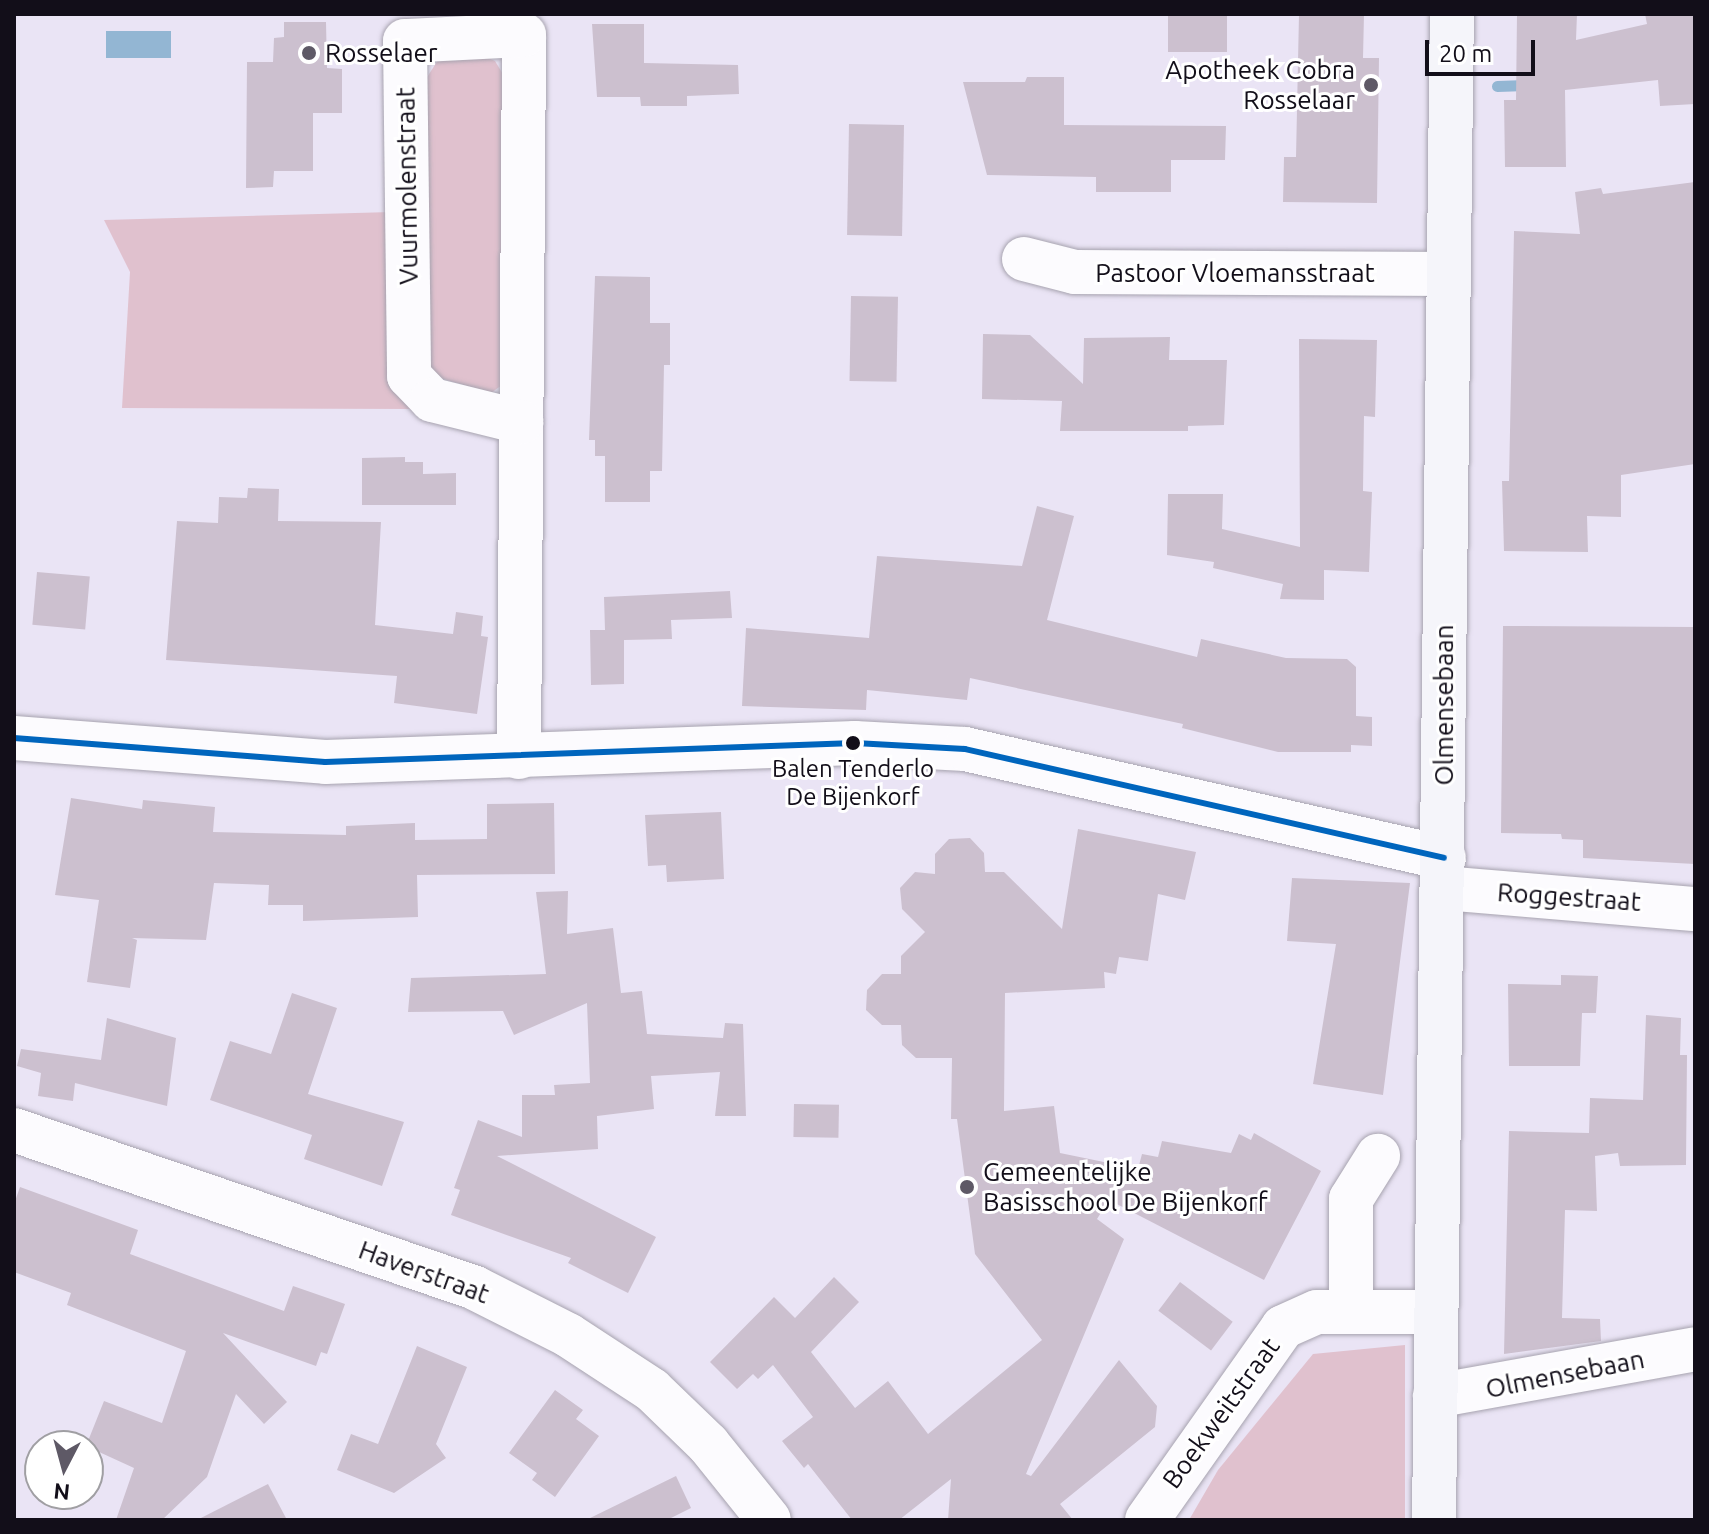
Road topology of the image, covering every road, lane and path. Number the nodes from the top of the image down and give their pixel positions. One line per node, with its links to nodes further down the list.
1 (1452, 14): 3 (street, Olmensebaan)
2 (1024, 259): 3 (street, Pastoor Vloemansstraat)
3 (1449, 274): 7 (street, Olmensebaan)
4 (521, 422): 4 (street, Vuurmolenstraat); 6 (street, Vuurmolenstraat)
5 (14, 738): 6 (street, Roggestraat)
6 (519, 757): 7 (street, Roggestraat)
7 (1444, 873): 8 (street, Roggestraat); 12 (street, Olmensebaan)
8 (1695, 909)
9 (14, 1130): 15 (street, Haverstraat)
10 (1378, 1156): 11 (street)
11 (1351, 1310): 12 (street, Boekweitstraat); 16 (street, Boekweitstraat)
12 (1436, 1312): 14 (street, Olmensebaan)
13 (1695, 1349): 14 (street, Olmensebaan)
14 (1435, 1396): 17 (street, Olmensebaan)
15 (769, 1520)
16 (1147, 1520)
17 (1434, 1520)

